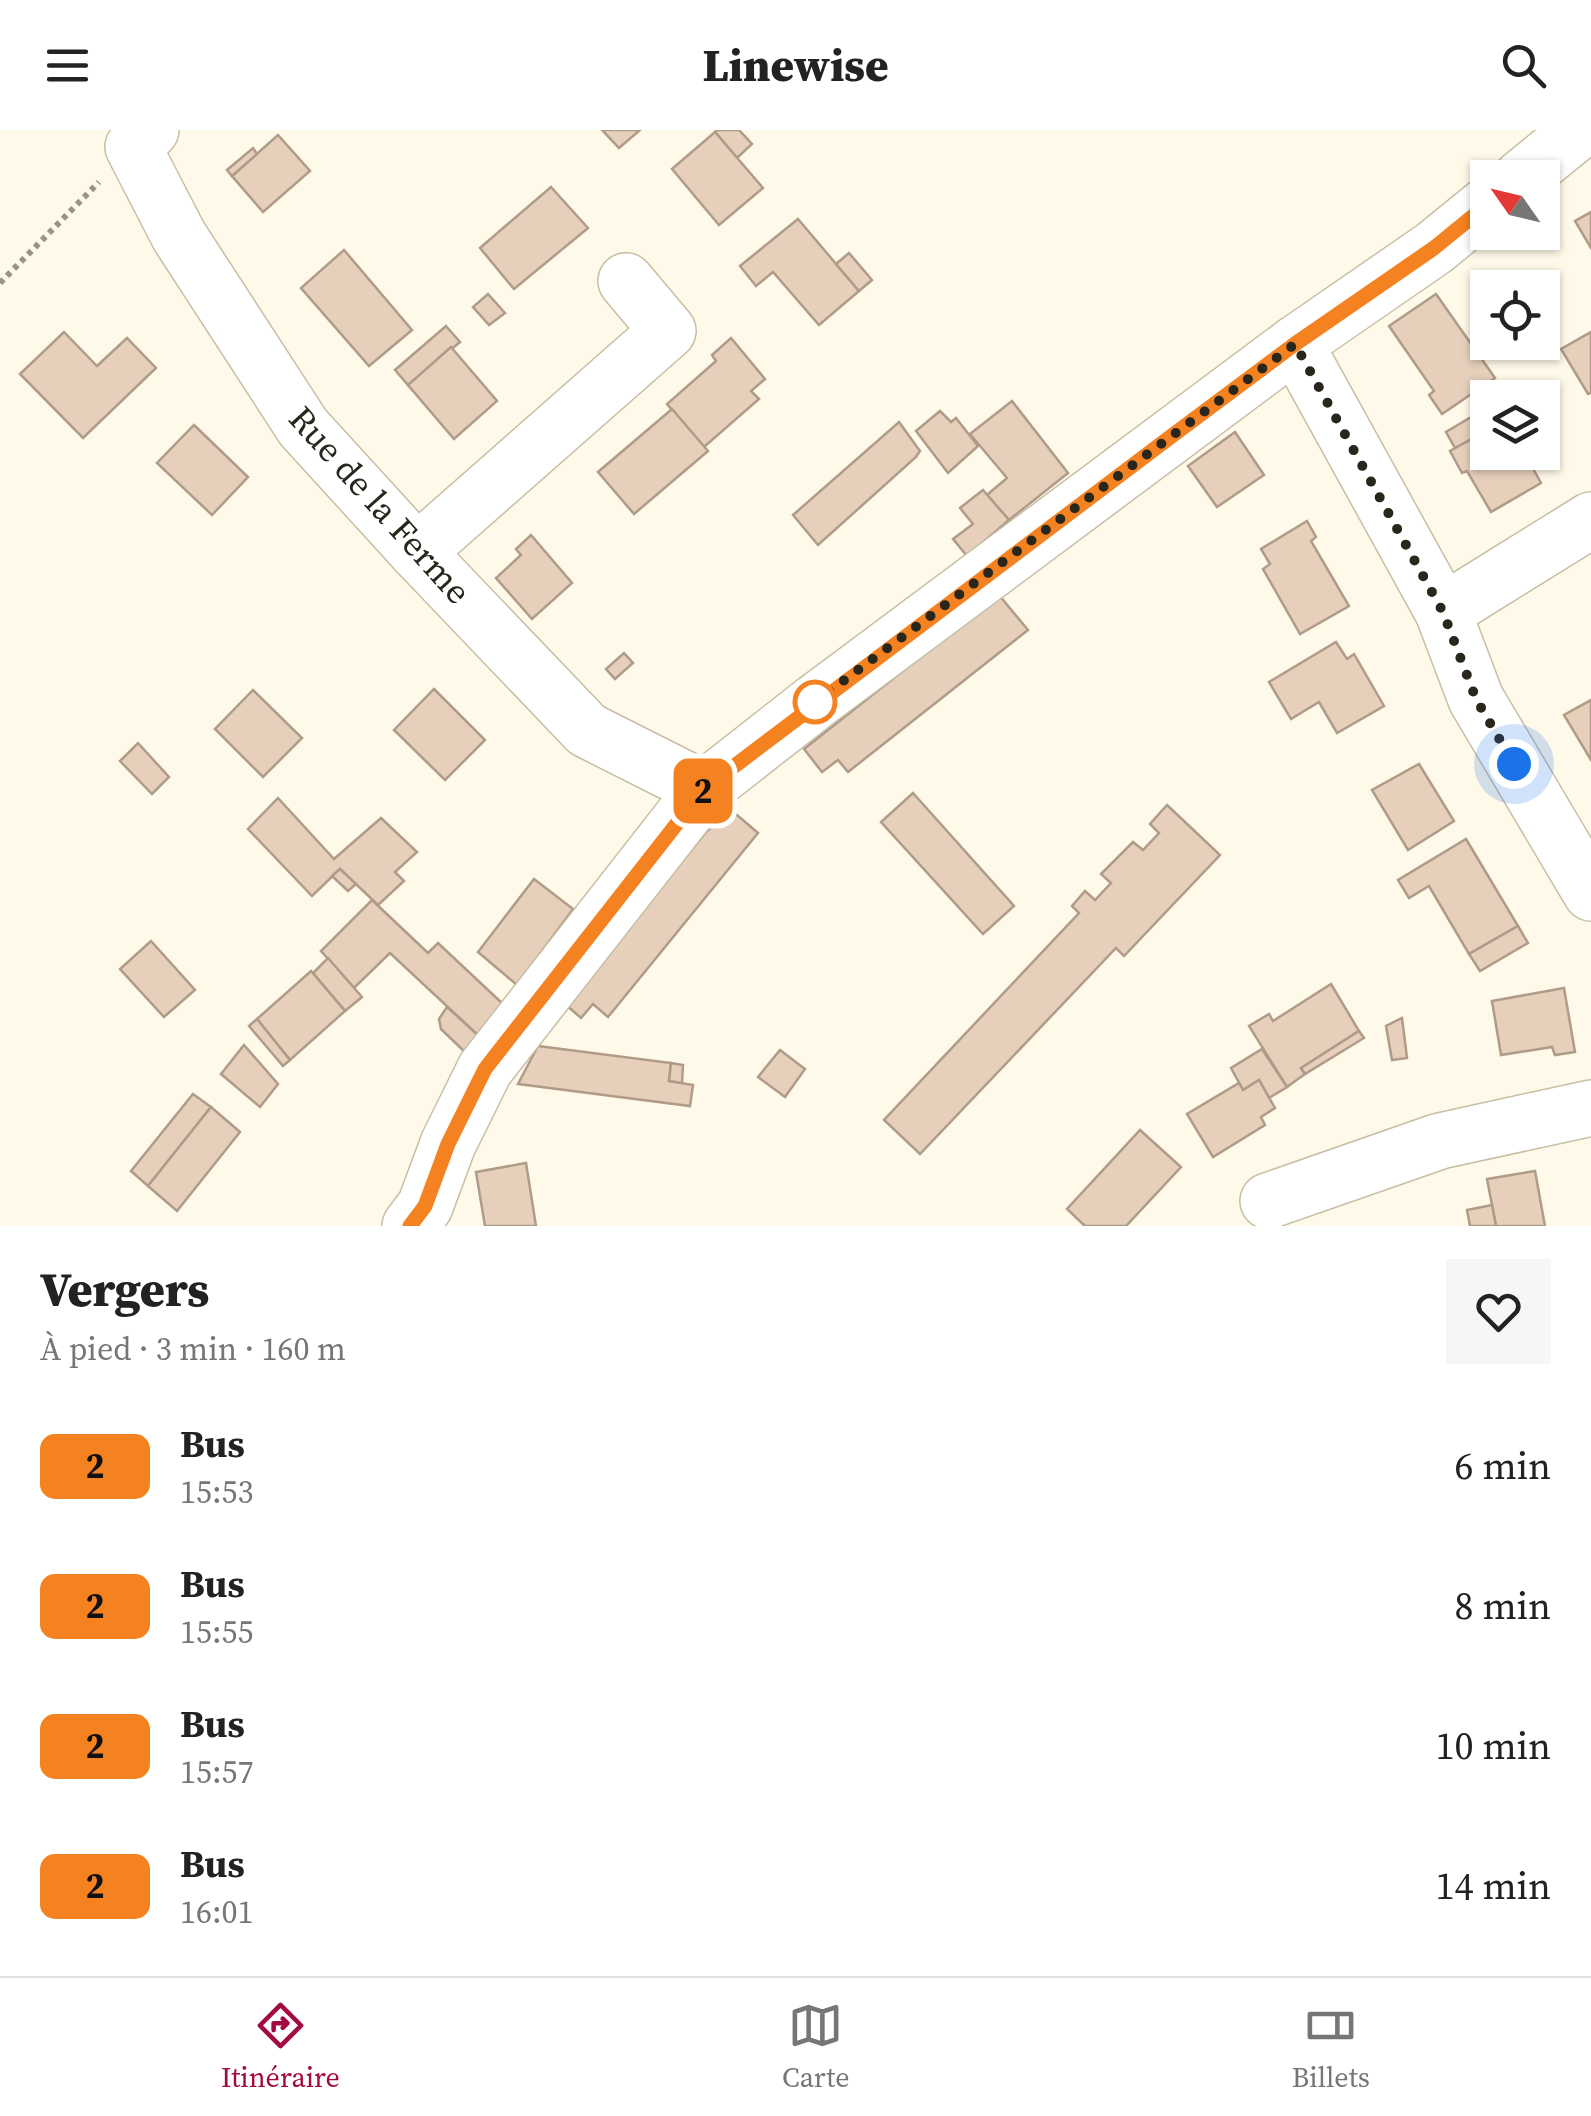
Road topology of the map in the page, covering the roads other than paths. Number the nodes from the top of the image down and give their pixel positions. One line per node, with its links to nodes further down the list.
1 (1580, 130): 3 (street)
2 (142, 139): 8 (street, Rue de la Ferme)
3 (1543, 160)
4 (1470, 219): 6 (street)
5 (626, 281): 8 (street)
6 (1295, 344): 9 (street); 10 (street)
7 (1591, 520): 9 (street)
8 (417, 552): 10 (street, Rue de la Ferme)
9 (1443, 612): 11 (street)
10 (704, 789): 14 (street)
11 (1591, 893)
12 (1591, 1108): 13 (street)
13 (1268, 1202)
14 (423, 1219)

